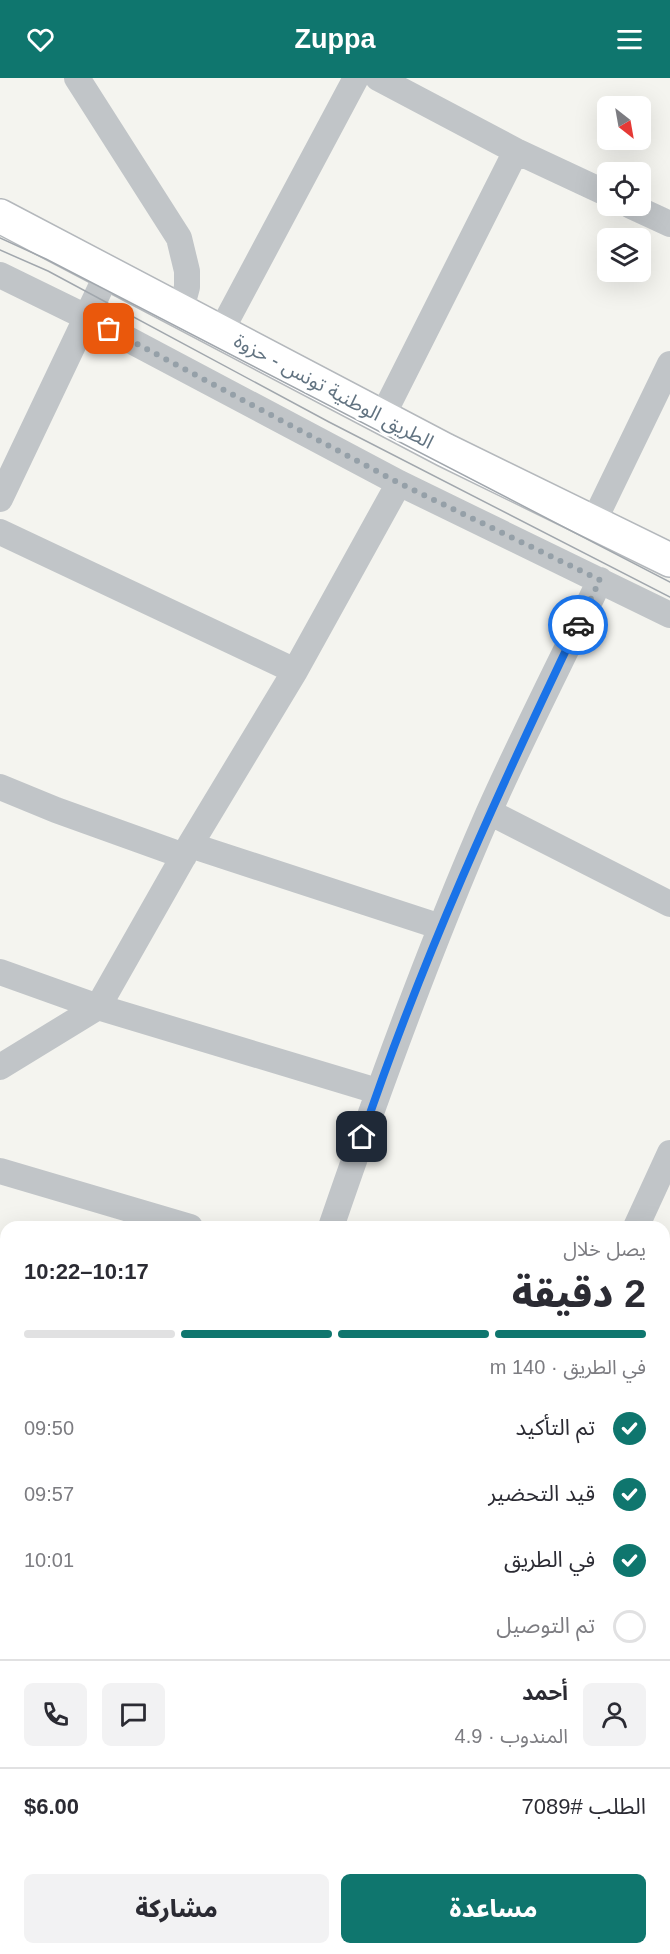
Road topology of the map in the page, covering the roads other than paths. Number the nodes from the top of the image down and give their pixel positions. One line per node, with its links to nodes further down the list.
1 (77, 78): 11 (street)
2 (356, 78): 13 (street)
3 (378, 78): 4 (street)
4 (516, 151): 5 (street); 15 (street)
5 (597, 189)
6 (651, 215): 8 (street)
7 (0, 216): 9 (main road, الطريق الوطنية تونس - حزوة)
8 (670, 224)
9 (108, 272): 11 (main road, الطريق الوطنية تونس - حزوة); 12 (street)
10 (0, 275): 12 (street)
11 (181, 309): 13 (main road, الطريق الوطنية تونس - حزوة)
12 (88, 318): 16 (street); 17 (street)
13 (221, 331): 15 (main road, الطريق الوطنية تونس - حزوة)
14 (670, 364): 18 (street)
15 (382, 417): 18 (main road, الطريق الوطنية تونس - حزوة)
16 (399, 483): 21 (street); 23 (street)
17 (0, 499)
18 (593, 523): 20 (main road, الطريق الوطنية تونس - حزوة)
19 (0, 532): 23 (street)
20 (670, 560)
21 (600, 580): 22 (street); 25 (street)
22 (670, 615)
23 (295, 671): 26 (street)
24 (0, 787): 26 (street)
25 (489, 812): 27 (street); 28 (street)
26 (187, 851): 28 (street); 30 (street)
27 (670, 904)
28 (441, 927): 32 (street)
29 (0, 972): 30 (street)
30 (98, 1007): 31 (street); 32 (street)
31 (0, 1067)
32 (377, 1091): 36 (street)
33 (670, 1153): 37 (street)
34 (0, 1171): 35 (street)
35 (169, 1221)
36 (333, 1221)
37 (639, 1221)

